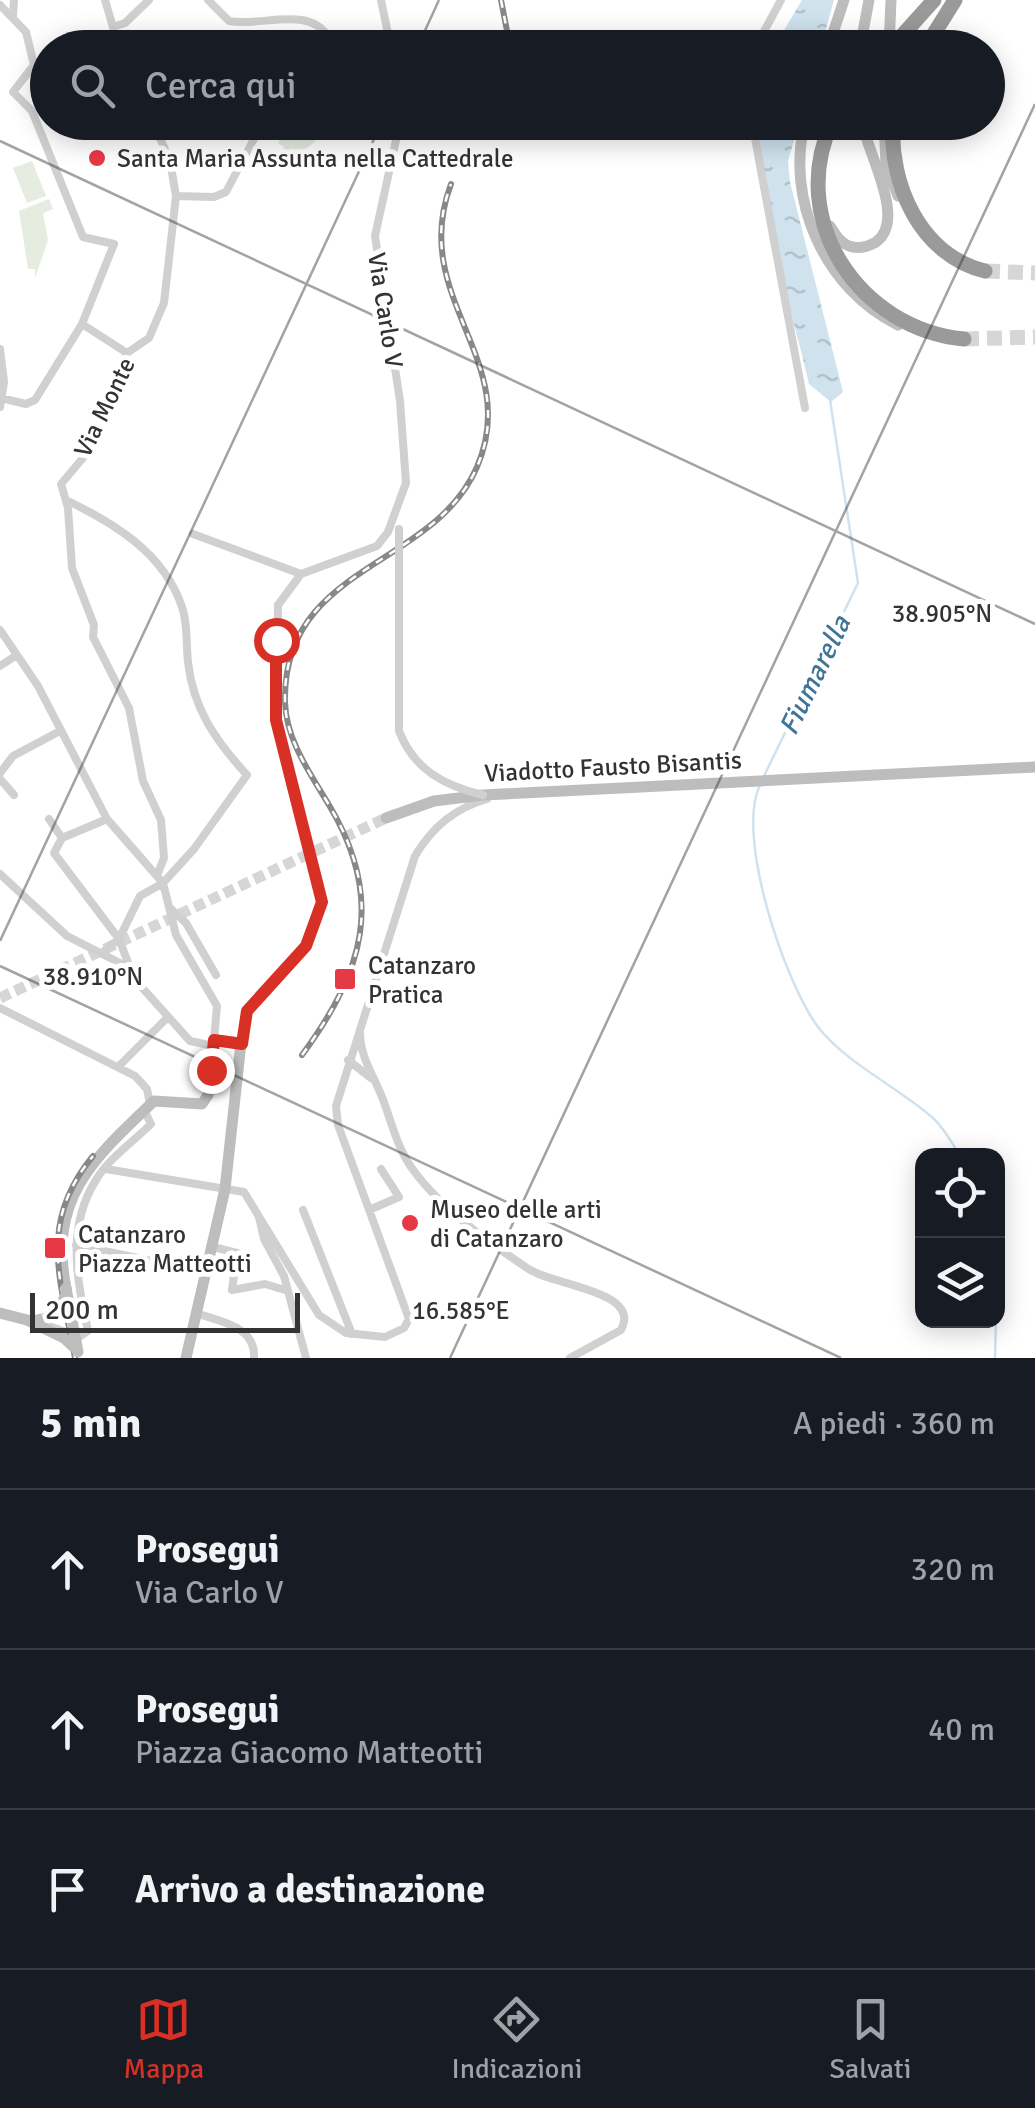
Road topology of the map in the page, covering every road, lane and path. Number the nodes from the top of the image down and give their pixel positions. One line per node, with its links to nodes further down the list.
1 (14, 0): 14 (street)
2 (105, 0): 15 (street)
3 (149, 0): 15 (street)
4 (208, 0): 17 (street)
5 (381, 0): 18 (street)
6 (781, 0): 19 (street)
7 (844, 0): 20 (main road)
8 (869, 0): 21 (main road)
9 (891, 0): 22 (main road)
10 (934, 0): 23 (highway)
11 (942, 0): 24 (main road)
12 (955, 0): 25 (highway)
13 (0, 4): 14 (street)
14 (13, 17): 26 (street)
15 (113, 27): 16 (street)
16 (114, 30)
17 (323, 30)
18 (387, 30)
19 (765, 30)
20 (834, 30)
21 (863, 30)
22 (890, 30)
23 (903, 30)
24 (915, 30)
25 (936, 30)
26 (30, 48)
27 (30, 69): 28 (street)
28 (30, 109)
29 (44, 140): 42 (street)
30 (161, 140): 40 (street)
31 (253, 140): 40 (street)
32 (396, 140): 49 (street, Via Carlo V)
33 (755, 140): 48 (street)
34 (800, 140): 43 (main road)
35 (827, 140): 43 (highway)
36 (832, 140): 37 (main road)
37 (868, 140)
38 (885, 140): 41 (main road)
39 (895, 140): 41 (highway)
40 (176, 196): 46 (street, Via Monte)
41 (980, 269)
42 (82, 324): 46 (street); 47 (street)
43 (932, 334): 44 (highway)
44 (964, 339)
45 (0, 349): 47 (street)
46 (127, 352): 50 (street, Via Monte)
47 (1, 401)
48 (805, 408)
49 (401, 498): 52 (street); 61 (street, Via Carlo V, bridge)
50 (66, 500): 66 (street); 68 (street)
51 (192, 534): 52 (street)
52 (301, 574): 78 (street)
53 (0, 630): 54 (street)
54 (16, 654): 55 (street); 56 (street)
55 (0, 666)
56 (60, 731): 58 (street); 64 (street)
57 (1035, 767): 59 (main road, Viadotto Fausto Bisantis)
58 (0, 776): 60 (street)
59 (512, 794): 61 (main road, Viadotto Fausto Bisantis); 76 (street)
60 (14, 795)
61 (483, 795): 62 (main road, Viadotto Fausto Bisantis)
62 (386, 818)
63 (49, 819): 65 (street)
64 (107, 819): 65 (street); 66 (street)
65 (62, 838): 70 (street)
66 (158, 873): 68 (street)
67 (0, 874): 71 (street)
68 (164, 883): 69 (street); 70 (street)
69 (170, 908): 72 (street); 77 (street)
70 (119, 939): 71 (street); 73 (street)
71 (103, 952): 73 (street)
72 (216, 975)
73 (132, 976): 75 (street)
74 (0, 1008): 81 (street)
75 (168, 1018): 77 (street); 81 (street)
76 (360, 1022): 79 (street); 80 (street)
77 (214, 1043): 78 (main road); 85 (main road)
78 (242, 1044): 88 (main road)
79 (348, 1060): 80 (street); 82 (street); 84 (street)
80 (364, 1060): 83 (street)
81 (118, 1067): 85 (street)
82 (360, 1072): 83 (street); 84 (street)
83 (372, 1078): 105 (street)
84 (342, 1084): 90 (street)
85 (147, 1108): 86 (street); 95 (main road)
86 (106, 1169): 88 (street); 92 (street)
87 (381, 1169): 90 (street)
88 (225, 1189): 91 (street); 93 (main road)
89 (303, 1210): 100 (street)
90 (369, 1210): 100 (street)
91 (259, 1217): 96 (street); 100 (street)
92 (76, 1245): 94 (street); 97 (street)
93 (213, 1247): 94 (main road); 96 (street)
94 (208, 1274): 98 (main road)
95 (66, 1288): 99 (main road, bridge); 101 (main road, bridge)
96 (285, 1290): 104 (street)
97 (0, 1312): 99 (main road)
98 (198, 1314): 102 (main road); 103 (street)
99 (26, 1320): 101 (main road, bridge)
100 (352, 1334)
101 (79, 1355)
102 (187, 1356)
103 (254, 1358)
104 (306, 1358)
105 (570, 1358)

